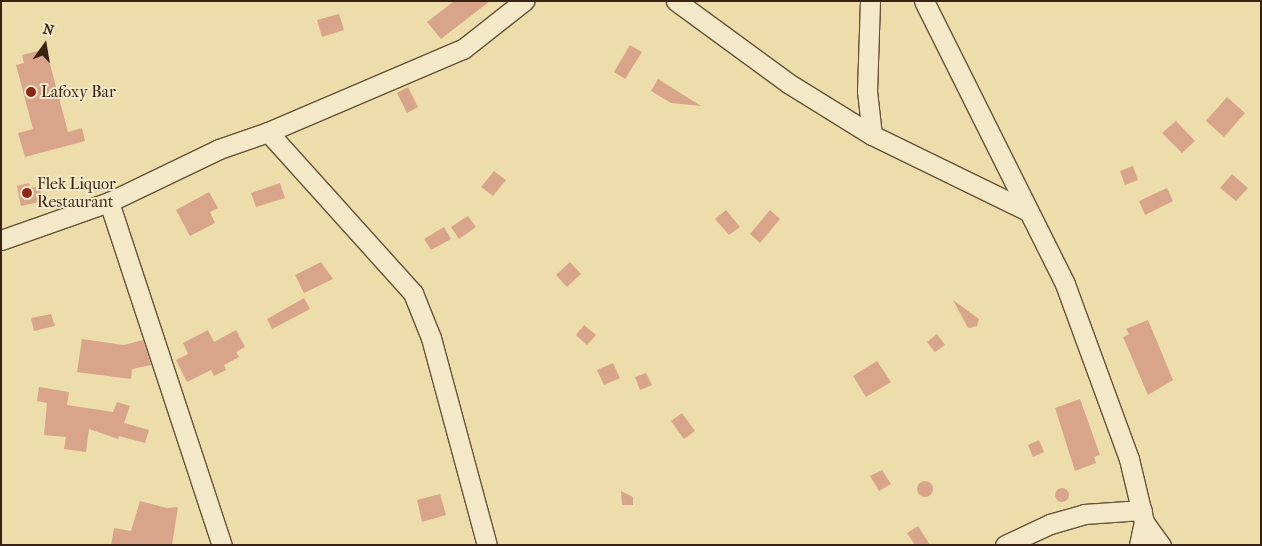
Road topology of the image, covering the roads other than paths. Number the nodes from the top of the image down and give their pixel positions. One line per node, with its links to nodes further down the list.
1 (524, 1): 5 (street)
2 (676, 1): 6 (street)
3 (870, 1): 6 (street)
4 (924, 1): 8 (street)
5 (268, 132): 7 (street); 12 (street)
6 (872, 136): 8 (street)
7 (110, 202): 9 (street); 11 (street)
8 (1026, 210): 10 (street)
9 (1, 240)
10 (1143, 516): 13 (street); 14 (street); 15 (street)
11 (222, 545)
12 (487, 545)
13 (1005, 545)
14 (1139, 545)
15 (1161, 545)

